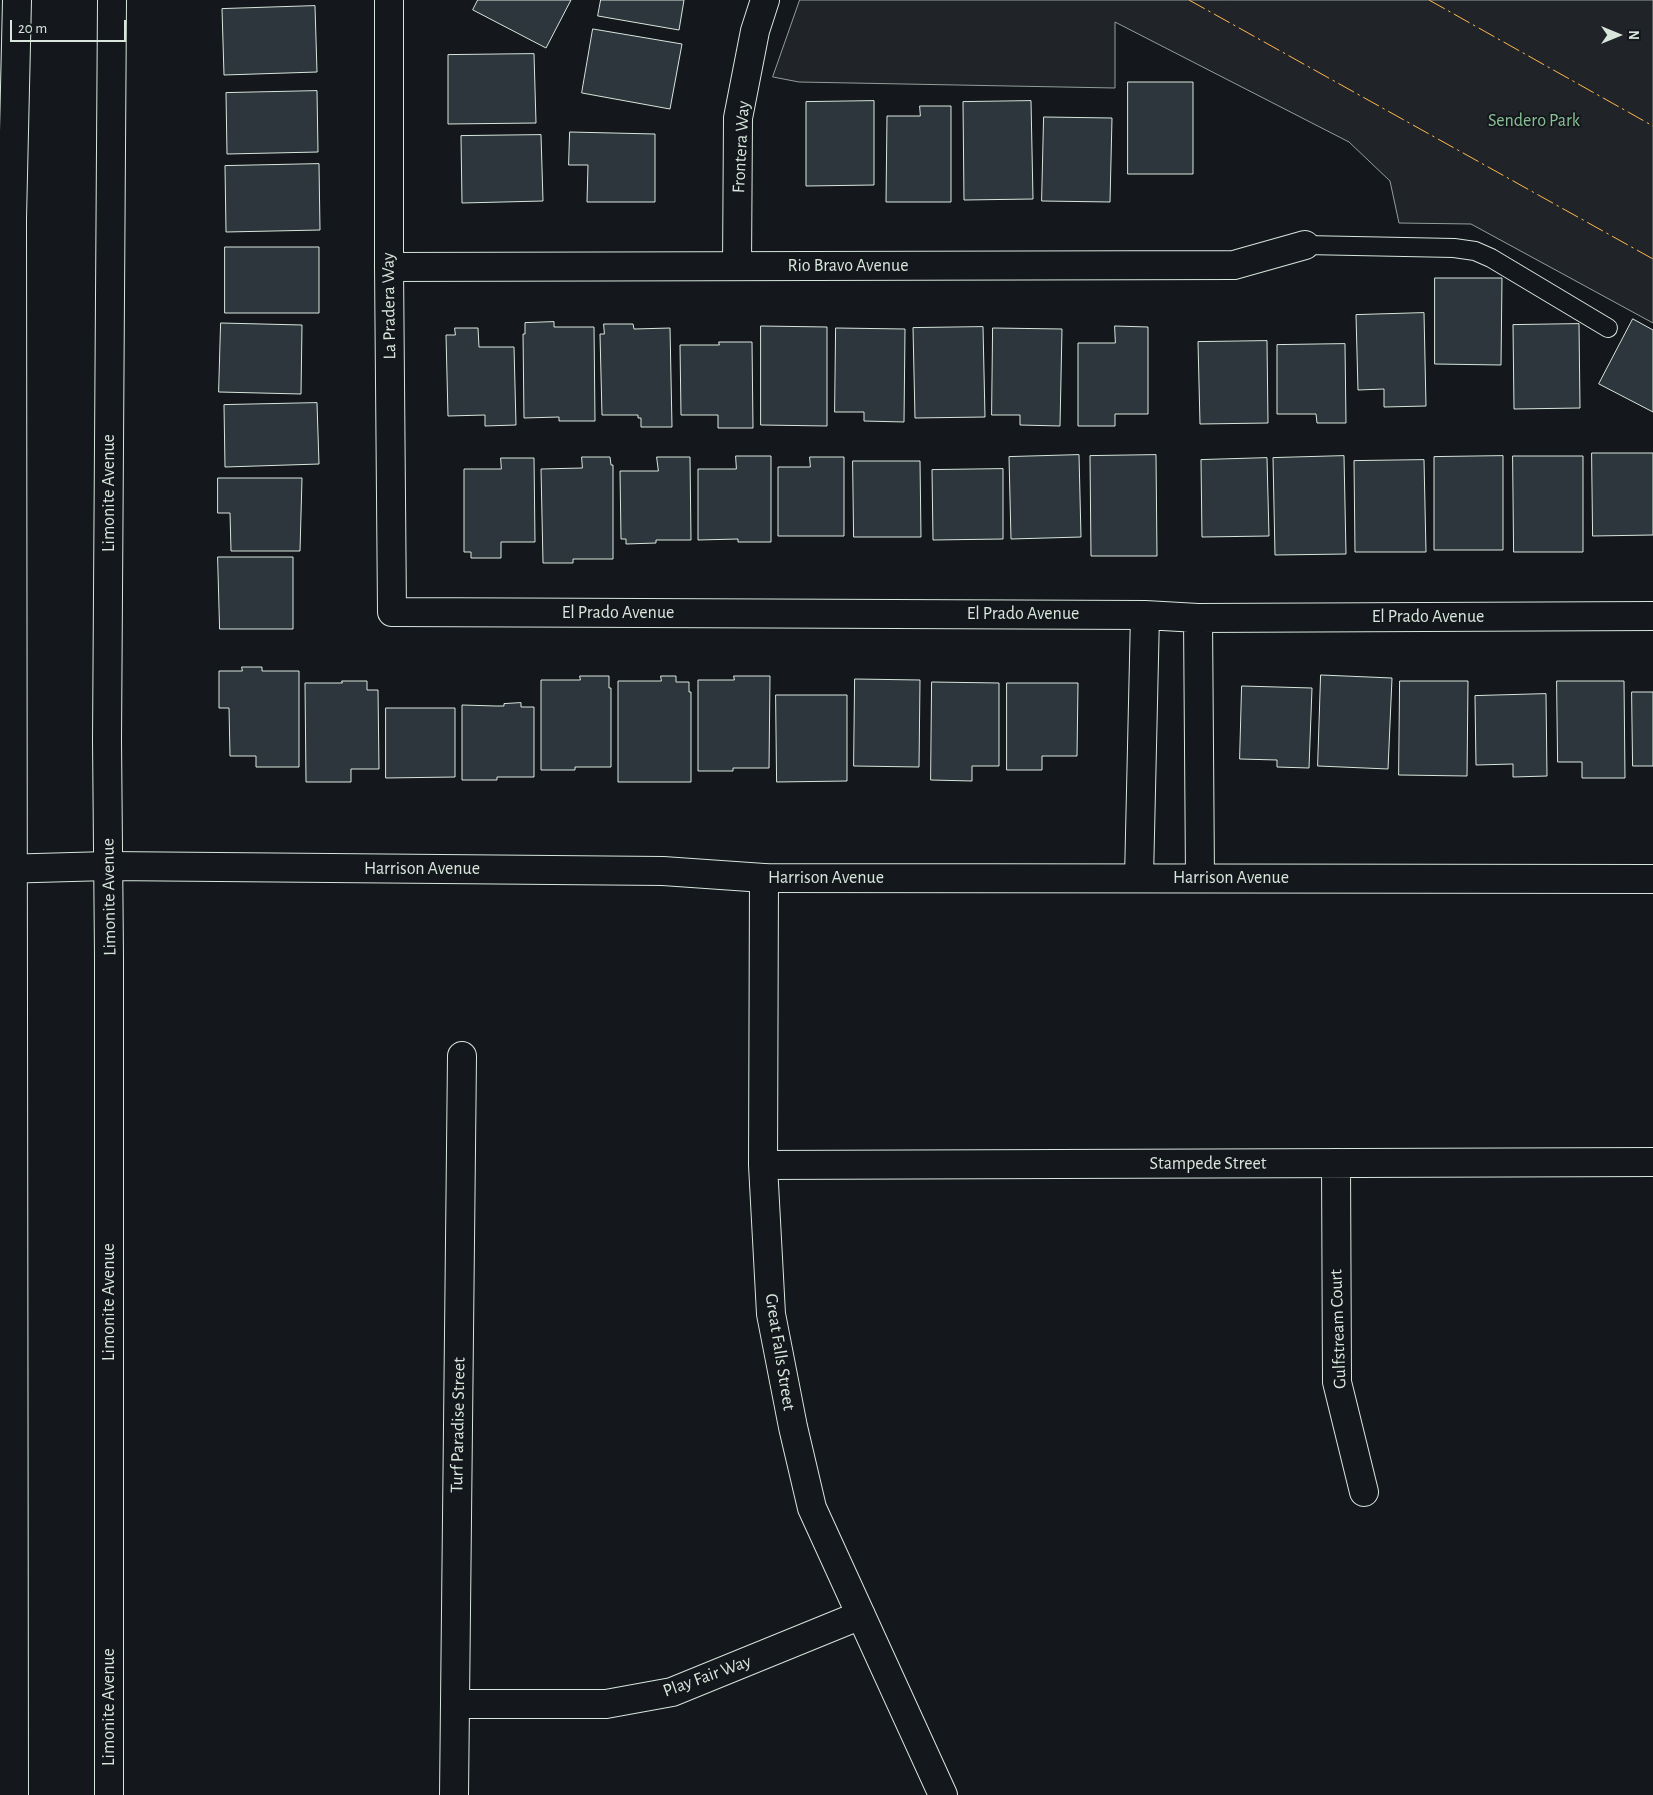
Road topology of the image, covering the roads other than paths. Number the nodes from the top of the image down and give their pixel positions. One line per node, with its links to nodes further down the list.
1 (17, 0): 14 (street)
2 (112, 0): 13 (street, Limonite Avenue)
3 (389, 0): 7 (street, La Pradera Way)
4 (765, 0): 6 (street, Frontera Way)
5 (1305, 245): 6 (street, Rio Bravo Avenue); 8 (lane)
6 (737, 266): 7 (street, Rio Bravo Avenue)
7 (389, 267): 9 (street, La Pradera Way)
8 (1608, 328)
9 (392, 612): 10 (street, El Prado Avenue)
10 (1145, 615): 12 (street, El Prado Avenue); 16 (street)
11 (1653, 616): 12 (street, El Prado Avenue)
12 (1198, 618): 17 (street)
13 (108, 866): 14 (street, Harrison Avenue); 15 (street, Harrison Avenue); 27 (street, Limonite Avenue)
14 (6, 869): 26 (street)
15 (764, 878): 16 (street, Harrison Avenue); 22 (street, Great Falls Street)
16 (1139, 878): 17 (street, Harrison Avenue)
17 (1200, 878): 18 (street, Harrison Avenue)
18 (1653, 879)
19 (462, 1056): 25 (street, Turf Paradise Street)
20 (1653, 1162): 21 (street, Stampede Street)
21 (1336, 1163): 22 (street, Stampede Street); 23 (street, Gulfstream Court)
22 (763, 1165): 24 (street, Great Falls Street)
23 (1364, 1492)
24 (861, 1615): 25 (street, Play Fair Way); 29 (street, Great Falls Street)
25 (455, 1704): 28 (street, Turf Paradise Street)
26 (14, 1795)
27 (109, 1795)
28 (454, 1795)
29 (943, 1795)

